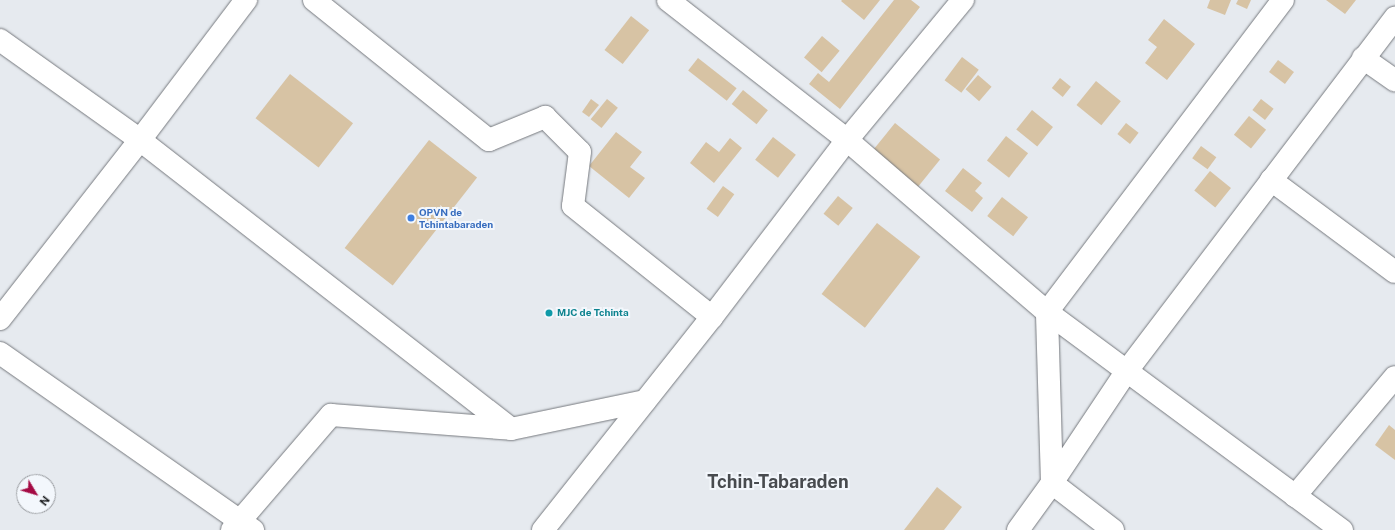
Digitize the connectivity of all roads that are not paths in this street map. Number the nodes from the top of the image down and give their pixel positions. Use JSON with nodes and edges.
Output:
{"nodes":[{"id":1,"x":246,"y":0,"type":"edge"},
{"id":2,"x":314,"y":0,"type":"edge"},
{"id":3,"x":668,"y":0,"type":"edge"},
{"id":4,"x":963,"y":0,"type":"edge"},
{"id":5,"x":1283,"y":0,"type":"edge"},
{"id":6,"x":1395,"y":17,"type":"edge"},
{"id":7,"x":0,"y":40,"type":"edge"},
{"id":8,"x":1363,"y":58,"type":"junction"},
{"id":9,"x":1395,"y":80,"type":"edge"},
{"id":10,"x":140,"y":140,"type":"junction"},
{"id":11,"x":848,"y":140,"type":"junction"},
{"id":12,"x":1271,"y":180,"type":"junction"},
{"id":13,"x":1395,"y":272,"type":"edge"},
{"id":14,"x":1047,"y":312,"type":"junction"},
{"id":15,"x":712,"y":317,"type":"junction"},
{"id":16,"x":0,"y":319,"type":"edge"},
{"id":17,"x":0,"y":353,"type":"edge"},
{"id":18,"x":1126,"y":372,"type":"junction"},
{"id":19,"x":1395,"y":377,"type":"edge"},
{"id":20,"x":645,"y":401,"type":"junction"},
{"id":21,"x":511,"y":430,"type":"junction"},
{"id":22,"x":1052,"y":483,"type":"junction"},
{"id":23,"x":1295,"y":496,"type":"junction"},
{"id":24,"x":241,"y":527,"type":"edge"},
{"id":25,"x":1105,"y":528,"type":"edge"},
{"id":26,"x":543,"y":530,"type":"edge"},
{"id":27,"x":1018,"y":530,"type":"edge"},
{"id":28,"x":1342,"y":530,"type":"edge"}],
"edges":[{"from":1,"to":10,"type":"street"},
{"from":2,"to":15,"type":"street"},
{"from":3,"to":11,"type":"street"},
{"from":4,"to":11,"type":"street"},
{"from":5,"to":14,"type":"street"},
{"from":6,"to":8,"type":"street"},
{"from":7,"to":10,"type":"street"},
{"from":8,"to":9,"type":"street"},
{"from":8,"to":12,"type":"street"},
{"from":10,"to":16,"type":"street"},
{"from":10,"to":21,"type":"street"},
{"from":11,"to":14,"type":"street"},
{"from":11,"to":15,"type":"street"},
{"from":12,"to":13,"type":"street"},
{"from":12,"to":18,"type":"street"},
{"from":14,"to":18,"type":"street"},
{"from":14,"to":22,"type":"street"},
{"from":15,"to":20,"type":"street"},
{"from":17,"to":24,"type":"street"},
{"from":18,"to":22,"type":"street"},
{"from":18,"to":23,"type":"street"},
{"from":19,"to":23,"type":"street"},
{"from":20,"to":21,"type":"street"},
{"from":20,"to":26,"type":"street"},
{"from":21,"to":24,"type":"street"},
{"from":22,"to":25,"type":"street"},
{"from":22,"to":27,"type":"street"},
{"from":23,"to":28,"type":"street"}]}
